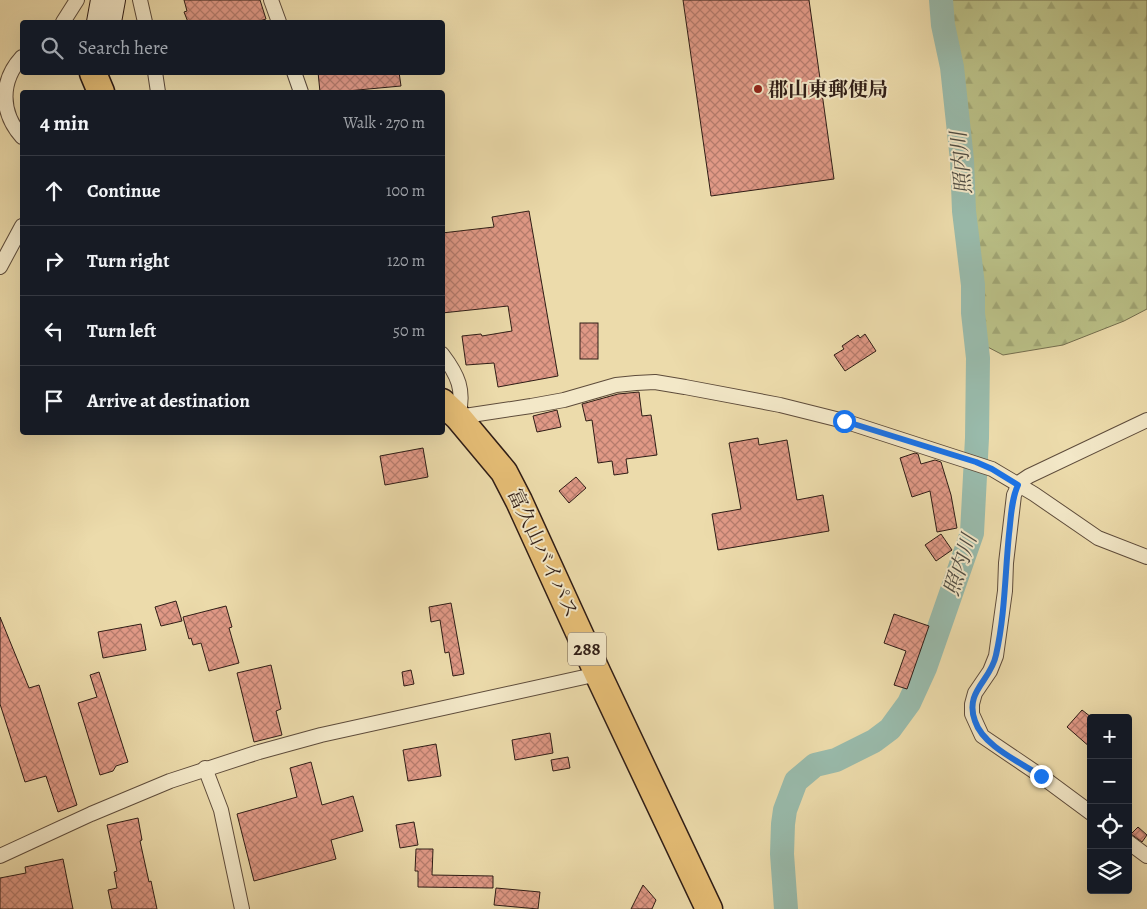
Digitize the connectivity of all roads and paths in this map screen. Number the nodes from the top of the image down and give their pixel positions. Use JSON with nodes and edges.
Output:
{"nodes":[{"id":1,"x":78,"y":0,"type":"edge"},
{"id":2,"x":101,"y":0,"type":"edge"},
{"id":3,"x":115,"y":0,"type":"edge"},
{"id":4,"x":140,"y":0,"type":"edge"},
{"id":5,"x":271,"y":0,"type":"edge"},
{"id":6,"x":65,"y":20,"type":"edge"},
{"id":7,"x":97,"y":20,"type":"edge"},
{"id":8,"x":111,"y":20,"type":"edge"},
{"id":9,"x":144,"y":20,"type":"edge"},
{"id":10,"x":278,"y":20,"type":"edge"},
{"id":11,"x":20,"y":60,"type":"edge"},
{"id":12,"x":155,"y":75,"type":"edge"},
{"id":13,"x":295,"y":75,"type":"edge"},
{"id":14,"x":158,"y":90,"type":"edge"},
{"id":15,"x":300,"y":90,"type":"edge"},
{"id":16,"x":20,"y":134,"type":"edge"},
{"id":17,"x":20,"y":230,"type":"edge"},
{"id":18,"x":0,"y":267,"type":"edge"},
{"id":19,"x":445,"y":358,"type":"edge"},
{"id":20,"x":450,"y":410,"type":"edge"},
{"id":21,"x":1147,"y":420,"type":"edge"},
{"id":22,"x":1018,"y":485,"type":"junction"},
{"id":23,"x":1147,"y":557,"type":"edge"},
{"id":24,"x":598,"y":674,"type":"junction"},
{"id":25,"x":205,"y":768,"type":"junction"},
{"id":26,"x":1087,"y":810,"type":"edge"},
{"id":27,"x":1132,"y":845,"type":"edge"},
{"id":28,"x":0,"y":856,"type":"edge"},
{"id":29,"x":1147,"y":856,"type":"edge"},
{"id":30,"x":242,"y":909,"type":"edge"},
{"id":31,"x":709,"y":909,"type":"edge"}],
"edges":[{"from":1,"to":6,"type":"street"},
{"from":2,"to":7,"type":"main road"},
{"from":3,"to":8,"type":"main road"},
{"from":4,"to":9,"type":"street"},
{"from":5,"to":10,"type":"street"},
{"from":11,"to":16,"type":"street"},
{"from":12,"to":14,"type":"street"},
{"from":13,"to":15,"type":"street"},
{"from":17,"to":18,"type":"street"},
{"from":19,"to":20,"type":"street"},
{"from":20,"to":22,"type":"street"},
{"from":20,"to":24,"type":"highway","name":"富久山バイパス","number":"288"},
{"from":21,"to":22,"type":"street"},
{"from":22,"to":23,"type":"street"},
{"from":22,"to":26,"type":"street"},
{"from":24,"to":25,"type":"street"},
{"from":24,"to":31,"type":"highway","name":"富久山バイパス","number":"288"},
{"from":25,"to":28,"type":"street"},
{"from":25,"to":30,"type":"street"},
{"from":27,"to":29,"type":"street"}]}
